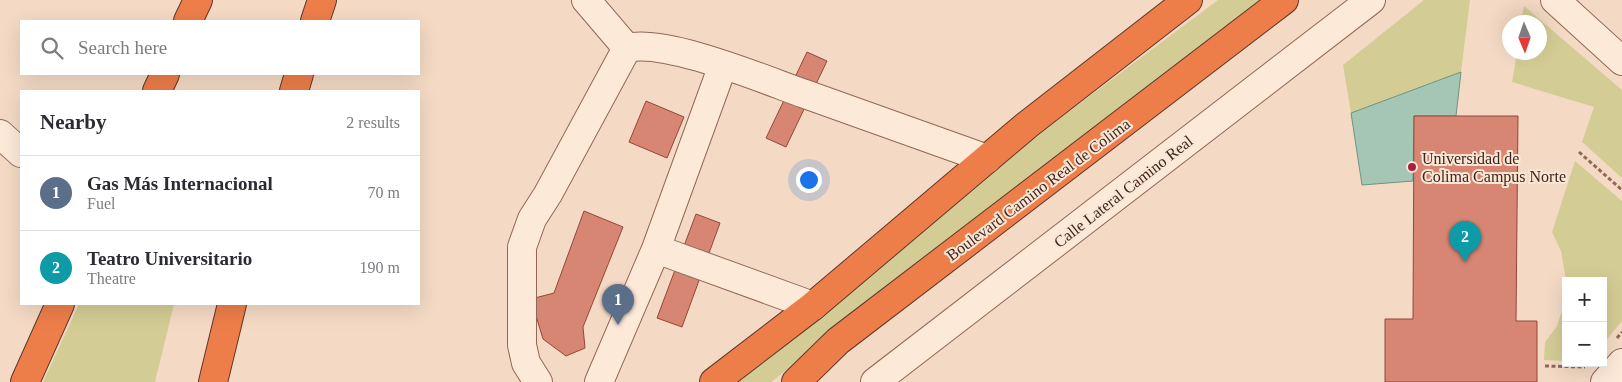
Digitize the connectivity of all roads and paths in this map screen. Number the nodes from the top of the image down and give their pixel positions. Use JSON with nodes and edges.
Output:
{"nodes":[{"id":1,"x":198,"y":0,"type":"edge"},
{"id":2,"x":322,"y":0,"type":"edge"},
{"id":3,"x":586,"y":0,"type":"edge"},
{"id":4,"x":1188,"y":0,"type":"edge"},
{"id":5,"x":1284,"y":0,"type":"edge"},
{"id":6,"x":1371,"y":0,"type":"edge"},
{"id":7,"x":1554,"y":0,"type":"edge"},
{"id":8,"x":188,"y":20,"type":"edge"},
{"id":9,"x":315,"y":20,"type":"edge"},
{"id":10,"x":627,"y":48,"type":"junction"},
{"id":11,"x":1622,"y":61,"type":"edge"},
{"id":12,"x":723,"y":66,"type":"junction"},
{"id":13,"x":165,"y":75,"type":"edge"},
{"id":14,"x":299,"y":75,"type":"edge"},
{"id":15,"x":157,"y":90,"type":"edge"},
{"id":16,"x":294,"y":90,"type":"edge"},
{"id":17,"x":0,"y":134,"type":"edge"},
{"id":18,"x":20,"y":152,"type":"edge"},
{"id":19,"x":1579,"y":152,"type":"dead end"},
{"id":20,"x":987,"y":159,"type":"junction"},
{"id":21,"x":1622,"y":190,"type":"edge"},
{"id":22,"x":656,"y":249,"type":"junction"},
{"id":23,"x":60,"y":305,"type":"edge"},
{"id":24,"x":232,"y":305,"type":"edge"},
{"id":25,"x":813,"y":306,"type":"junction"},
{"id":26,"x":1622,"y":363,"type":"edge"},
{"id":27,"x":1546,"y":366,"type":"dead end"},
{"id":28,"x":1598,"y":374,"type":"edge"},
{"id":29,"x":25,"y":382,"type":"edge"},
{"id":30,"x":212,"y":382,"type":"edge"},
{"id":31,"x":538,"y":382,"type":"edge"},
{"id":32,"x":599,"y":382,"type":"edge"},
{"id":33,"x":714,"y":382,"type":"edge"},
{"id":34,"x":796,"y":382,"type":"edge"},
{"id":35,"x":875,"y":382,"type":"edge"}],
"edges":[{"from":1,"to":8,"type":"highway"},
{"from":2,"to":9,"type":"highway"},
{"from":3,"to":10,"type":"street"},
{"from":4,"to":20,"type":"highway"},
{"from":5,"to":34,"type":"highway","name":"Boulevard Camino Real de Colima"},
{"from":6,"to":35,"type":"street","name":"Calle Lateral Camino Real"},
{"from":7,"to":11,"type":"street"},
{"from":10,"to":12,"type":"street"},
{"from":10,"to":31,"type":"street"},
{"from":12,"to":20,"type":"street"},
{"from":12,"to":22,"type":"street"},
{"from":13,"to":15,"type":"highway"},
{"from":14,"to":16,"type":"highway"},
{"from":17,"to":18,"type":"street"},
{"from":19,"to":21,"type":"path"},
{"from":20,"to":25,"type":"highway"},
{"from":22,"to":25,"type":"street"},
{"from":22,"to":32,"type":"street"},
{"from":23,"to":29,"type":"highway"},
{"from":24,"to":30,"type":"highway"},
{"from":25,"to":33,"type":"highway"},
{"from":26,"to":28,"type":"street"},
{"from":27,"to":28,"type":"path"}]}
